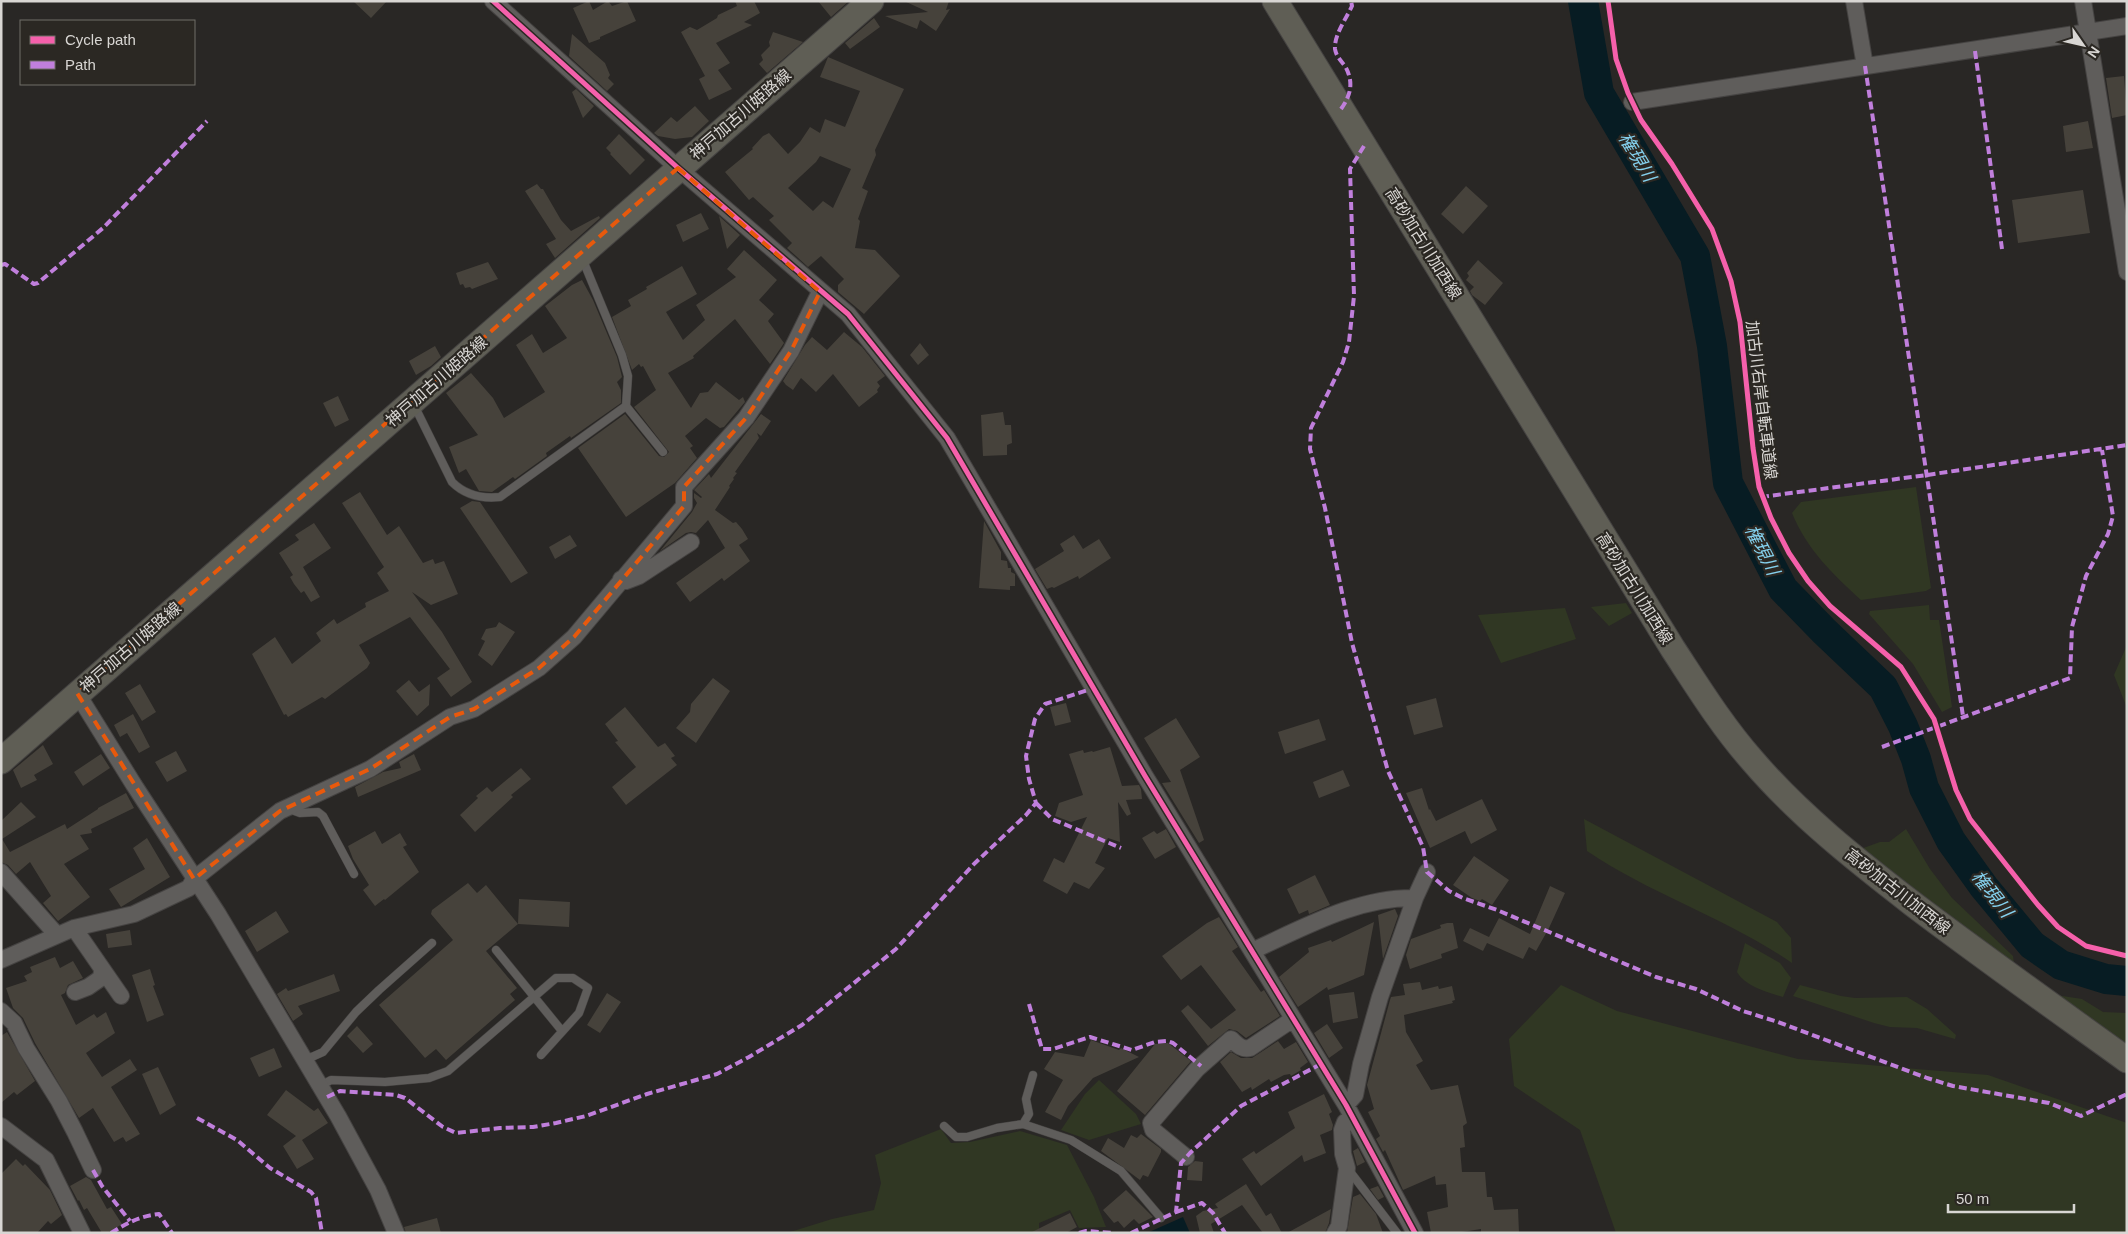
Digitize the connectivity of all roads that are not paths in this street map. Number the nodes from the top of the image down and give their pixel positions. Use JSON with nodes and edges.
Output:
{"nodes":[{"id":1,"x":493,"y":1,"type":"edge"},
{"id":2,"x":871,"y":1,"type":"edge"},
{"id":3,"x":1274,"y":1,"type":"edge"},
{"id":4,"x":1854,"y":1,"type":"edge"},
{"id":5,"x":2083,"y":1,"type":"edge"},
{"id":6,"x":2127,"y":26,"type":"edge"},
{"id":7,"x":2088,"y":32,"type":"junction"},
{"id":8,"x":1865,"y":66,"type":"junction"},
{"id":9,"x":1632,"y":102,"type":"dead end"},
{"id":10,"x":678,"y":168,"type":"junction"},
{"id":11,"x":580,"y":254,"type":"junction"},
{"id":12,"x":2127,"y":272,"type":"edge"},
{"id":13,"x":820,"y":292,"type":"junction"},
{"id":14,"x":412,"y":401,"type":"junction"},
{"id":15,"x":626,"y":406,"type":"junction"},
{"id":16,"x":663,"y":452,"type":"dead end"},
{"id":17,"x":691,"y":542,"type":"dead end"},
{"id":18,"x":621,"y":579,"type":"junction"},
{"id":19,"x":78,"y":693,"type":"junction"},
{"id":20,"x":1,"y":762,"type":"edge"},
{"id":21,"x":287,"y":808,"type":"junction"},
{"id":22,"x":1,"y":872,"type":"edge"},
{"id":23,"x":1427,"y":872,"type":"dead end"},
{"id":24,"x":354,"y":874,"type":"dead end"},
{"id":25,"x":194,"y":879,"type":"junction"},
{"id":26,"x":1415,"y":898,"type":"junction"},
{"id":27,"x":74,"y":928,"type":"junction"},
{"id":28,"x":57,"y":934,"type":"junction"},
{"id":29,"x":432,"y":943,"type":"dead end"},
{"id":30,"x":496,"y":950,"type":"dead end"},
{"id":31,"x":1252,"y":951,"type":"junction"},
{"id":32,"x":1,"y":960,"type":"edge"},
{"id":33,"x":102,"y":971,"type":"junction"},
{"id":34,"x":75,"y":992,"type":"dead end"},
{"id":35,"x":121,"y":996,"type":"dead end"},
{"id":36,"x":534,"y":997,"type":"junction"},
{"id":37,"x":1,"y":1011,"type":"edge"},
{"id":38,"x":1293,"y":1019,"type":"junction"},
{"id":39,"x":562,"y":1031,"type":"junction"},
{"id":40,"x":541,"y":1055,"type":"dead end"},
{"id":41,"x":305,"y":1060,"type":"junction"},
{"id":42,"x":2127,"y":1060,"type":"edge"},
{"id":43,"x":1033,"y":1075,"type":"dead end"},
{"id":44,"x":320,"y":1086,"type":"junction"},
{"id":45,"x":1349,"y":1111,"type":"junction"},
{"id":46,"x":1023,"y":1124,"type":"junction"},
{"id":47,"x":1,"y":1126,"type":"edge"},
{"id":48,"x":944,"y":1126,"type":"dead end"},
{"id":49,"x":1186,"y":1157,"type":"dead end"},
{"id":50,"x":1347,"y":1168,"type":"junction"},
{"id":51,"x":93,"y":1170,"type":"dead end"},
{"id":52,"x":1161,"y":1218,"type":"dead end"},
{"id":53,"x":82,"y":1233,"type":"edge"},
{"id":54,"x":396,"y":1233,"type":"edge"},
{"id":55,"x":1335,"y":1233,"type":"edge"},
{"id":56,"x":1397,"y":1233,"type":"edge"},
{"id":57,"x":1415,"y":1233,"type":"edge"}],
"edges":[{"from":1,"to":10,"type":"street"},
{"from":2,"to":10,"type":"main road","name":"神戸加古川姫路線"},
{"from":3,"to":42,"type":"main road","name":"高砂加古川加西線"},
{"from":4,"to":8,"type":"street"},
{"from":5,"to":7,"type":"street"},
{"from":6,"to":7,"type":"street"},
{"from":7,"to":8,"type":"street"},
{"from":7,"to":12,"type":"street"},
{"from":8,"to":9,"type":"street"},
{"from":10,"to":11,"type":"main road","name":"神戸加古川姫路線"},
{"from":10,"to":13,"type":"street"},
{"from":11,"to":14,"type":"main road","name":"神戸加古川姫路線"},
{"from":11,"to":15,"type":"lane"},
{"from":13,"to":18,"type":"street"},
{"from":13,"to":31,"type":"street"},
{"from":14,"to":15,"type":"lane"},
{"from":14,"to":19,"type":"main road","name":"神戸加古川姫路線"},
{"from":15,"to":16,"type":"lane"},
{"from":17,"to":18,"type":"street"},
{"from":18,"to":21,"type":"street"},
{"from":19,"to":20,"type":"main road","name":"神戸加古川姫路線"},
{"from":19,"to":25,"type":"street"},
{"from":21,"to":24,"type":"lane"},
{"from":21,"to":25,"type":"street"},
{"from":22,"to":28,"type":"street"},
{"from":23,"to":26,"type":"street"},
{"from":25,"to":27,"type":"street"},
{"from":25,"to":41,"type":"street"},
{"from":26,"to":31,"type":"street"},
{"from":26,"to":45,"type":"street"},
{"from":27,"to":28,"type":"street"},
{"from":27,"to":33,"type":"street"},
{"from":28,"to":32,"type":"street"},
{"from":29,"to":41,"type":"lane"},
{"from":30,"to":36,"type":"lane"},
{"from":31,"to":38,"type":"street"},
{"from":33,"to":34,"type":"street"},
{"from":33,"to":35,"type":"street"},
{"from":36,"to":39,"type":"lane"},
{"from":36,"to":39,"type":"lane"},
{"from":36,"to":44,"type":"lane"},
{"from":37,"to":51,"type":"street"},
{"from":38,"to":45,"type":"street"},
{"from":38,"to":49,"type":"street"},
{"from":39,"to":40,"type":"lane"},
{"from":41,"to":44,"type":"street"},
{"from":43,"to":46,"type":"lane"},
{"from":44,"to":54,"type":"street"},
{"from":45,"to":50,"type":"street"},
{"from":45,"to":57,"type":"street"},
{"from":46,"to":48,"type":"lane"},
{"from":46,"to":52,"type":"lane"},
{"from":47,"to":53,"type":"street"},
{"from":50,"to":55,"type":"street"},
{"from":50,"to":56,"type":"lane"}]}
